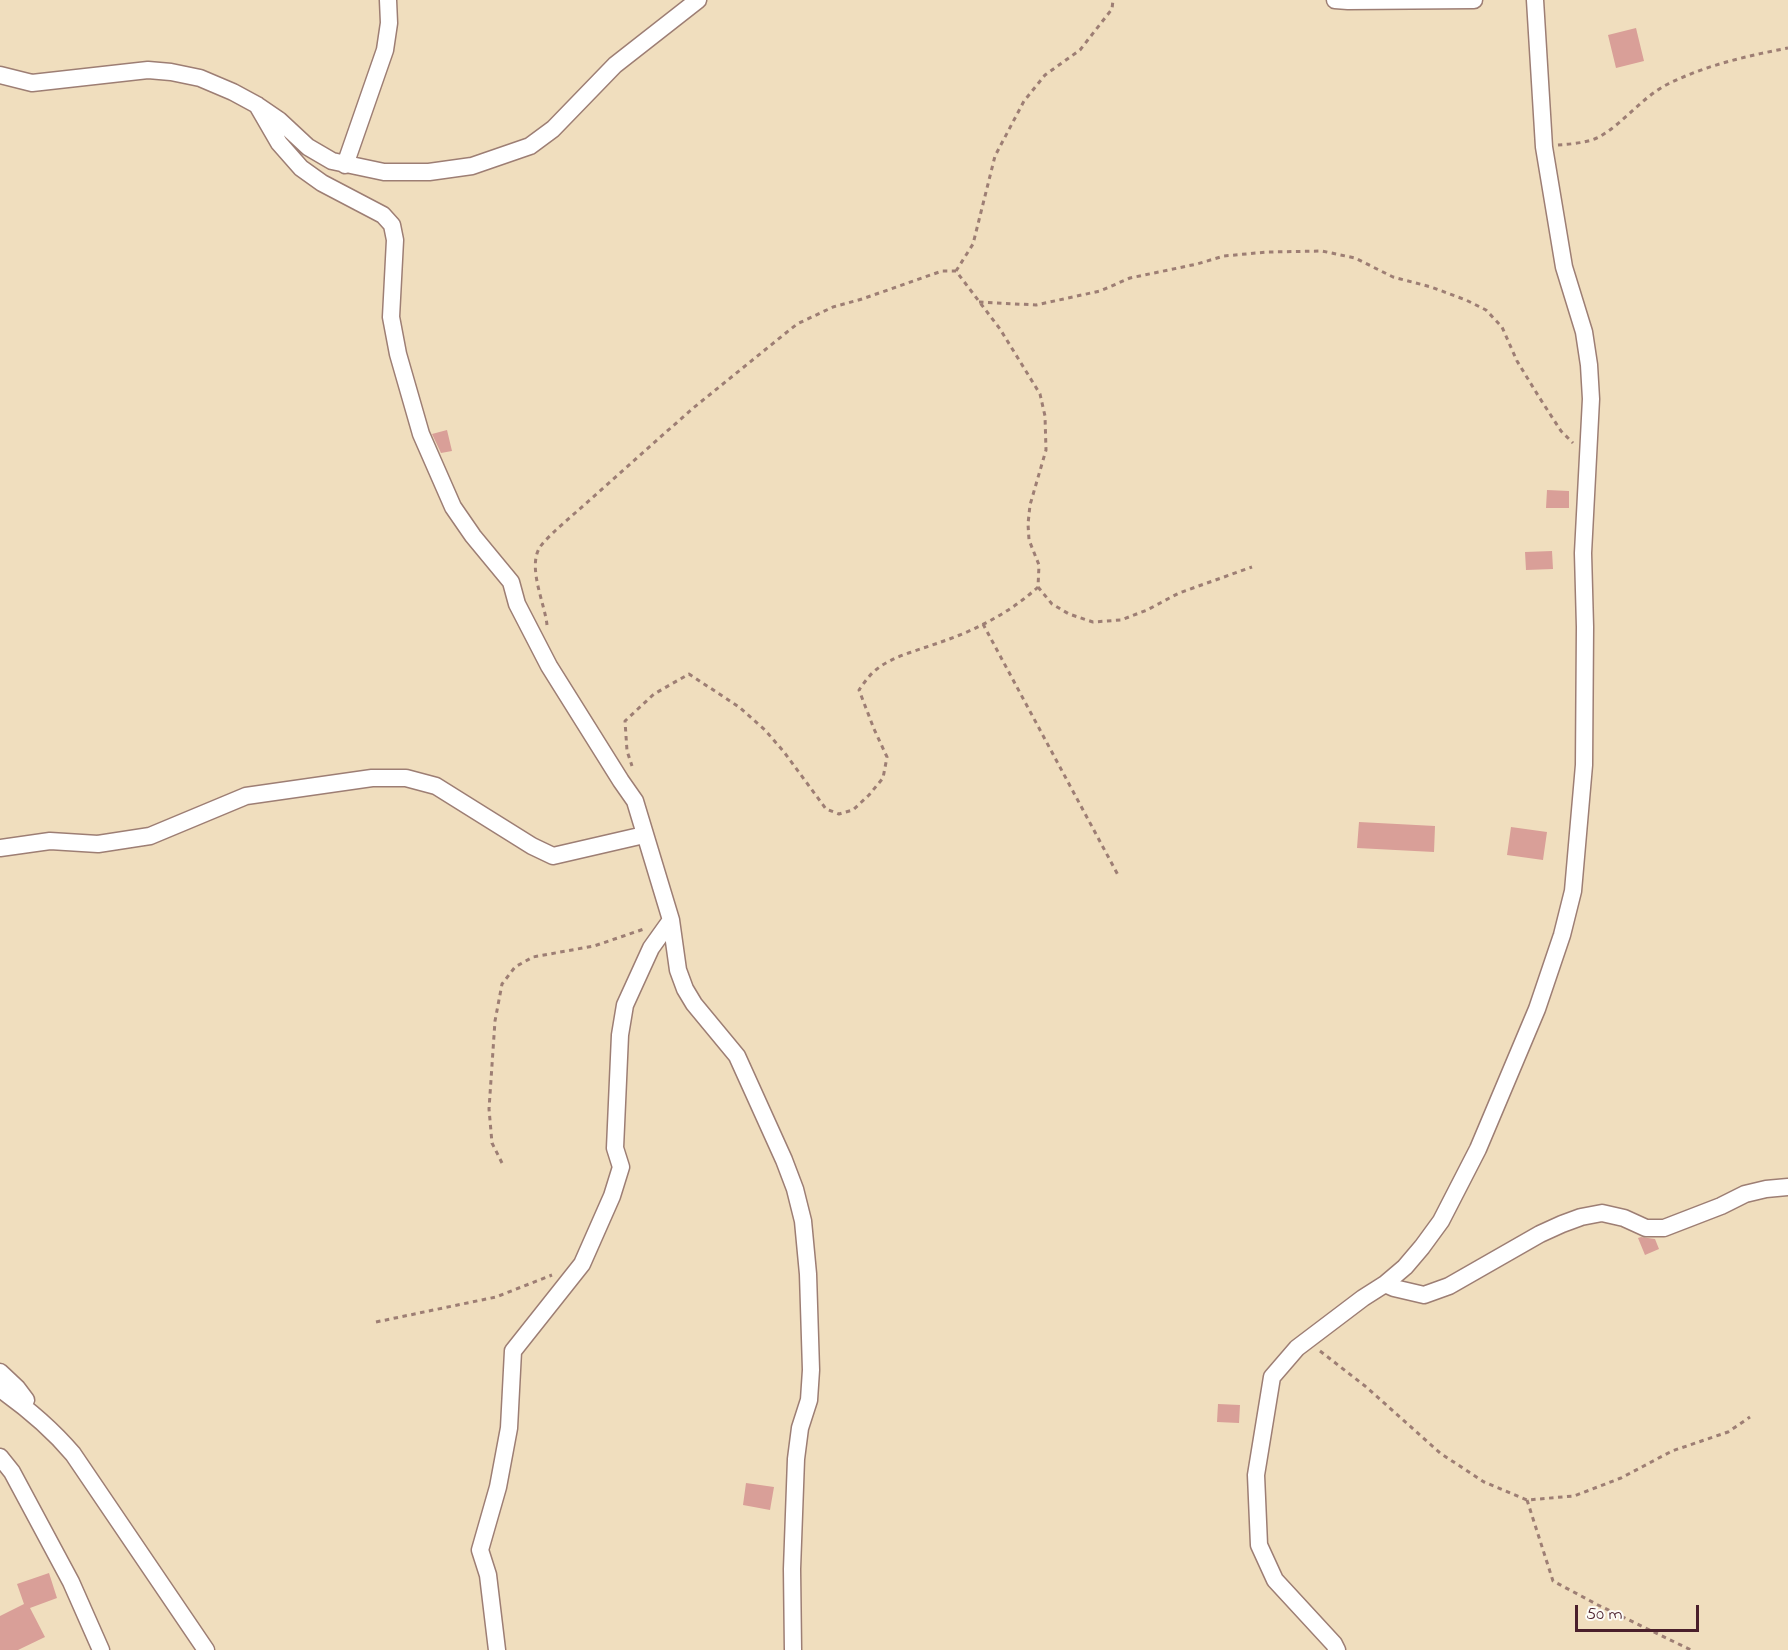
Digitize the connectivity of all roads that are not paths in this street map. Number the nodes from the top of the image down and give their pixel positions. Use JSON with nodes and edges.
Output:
{"nodes":[{"id":1,"x":388,"y":0,"type":"edge"},
{"id":2,"x":698,"y":0,"type":"edge"},
{"id":3,"x":1335,"y":0,"type":"edge"},
{"id":4,"x":1473,"y":0,"type":"edge"},
{"id":5,"x":1535,"y":0,"type":"edge"},
{"id":6,"x":0,"y":75,"type":"edge"},
{"id":7,"x":257,"y":105,"type":"junction"},
{"id":8,"x":345,"y":165,"type":"junction"},
{"id":9,"x":644,"y":835,"type":"junction"},
{"id":10,"x":0,"y":848,"type":"edge"},
{"id":11,"x":671,"y":920,"type":"junction"},
{"id":12,"x":1788,"y":1187,"type":"edge"},
{"id":13,"x":1385,"y":1284,"type":"junction"},
{"id":14,"x":0,"y":1372,"type":"edge"},
{"id":15,"x":0,"y":1389,"type":"edge"},
{"id":16,"x":30,"y":1410,"type":"junction"},
{"id":17,"x":0,"y":1457,"type":"edge"},
{"id":18,"x":101,"y":1650,"type":"edge"},
{"id":19,"x":206,"y":1650,"type":"edge"},
{"id":20,"x":497,"y":1650,"type":"edge"},
{"id":21,"x":793,"y":1650,"type":"edge"},
{"id":22,"x":1336,"y":1650,"type":"edge"}],
"edges":[{"from":1,"to":8,"type":"street"},
{"from":2,"to":8,"type":"street"},
{"from":3,"to":4,"type":"street"},
{"from":5,"to":13,"type":"street"},
{"from":6,"to":7,"type":"street"},
{"from":7,"to":8,"type":"street"},
{"from":7,"to":9,"type":"street"},
{"from":9,"to":10,"type":"street"},
{"from":9,"to":11,"type":"street"},
{"from":11,"to":20,"type":"street"},
{"from":11,"to":21,"type":"street"},
{"from":12,"to":13,"type":"street"},
{"from":13,"to":22,"type":"street"},
{"from":14,"to":16,"type":"street"},
{"from":15,"to":16,"type":"street"},
{"from":16,"to":19,"type":"street"},
{"from":17,"to":18,"type":"street"}]}
